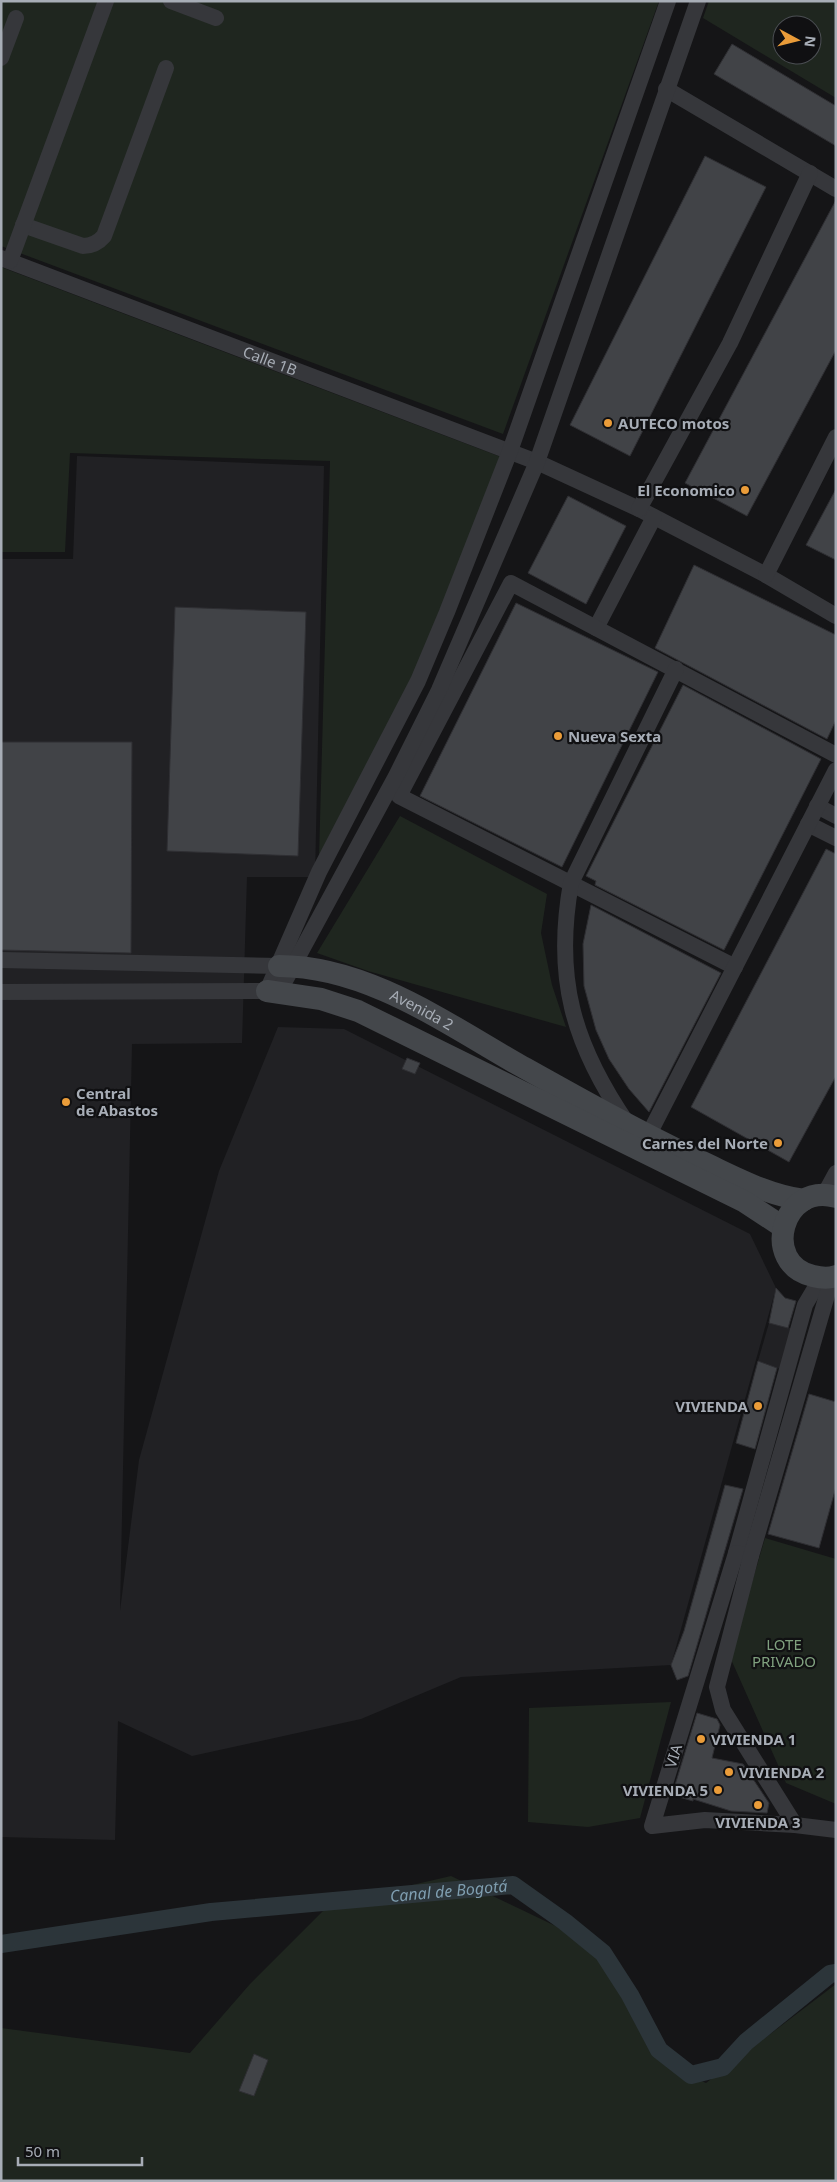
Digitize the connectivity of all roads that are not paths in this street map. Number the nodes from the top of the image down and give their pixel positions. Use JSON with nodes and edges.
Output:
{"nodes":[{"id":1,"x":106,"y":1,"type":"edge"},
{"id":2,"x":171,"y":1,"type":"edge"},
{"id":3,"x":668,"y":1,"type":"edge"},
{"id":4,"x":698,"y":1,"type":"edge"},
{"id":5,"x":16,"y":18,"type":"dead end"},
{"id":6,"x":216,"y":18,"type":"dead end"},
{"id":7,"x":1,"y":58,"type":"edge"},
{"id":8,"x":166,"y":68,"type":"dead end"},
{"id":9,"x":666,"y":89,"type":"junction"},
{"id":10,"x":810,"y":173,"type":"junction"},
{"id":11,"x":836,"y":189,"type":"edge"},
{"id":12,"x":23,"y":225,"type":"junction"},
{"id":13,"x":5,"y":260,"type":"edge"},
{"id":14,"x":836,"y":437,"type":"edge"},
{"id":15,"x":510,"y":451,"type":"junction"},
{"id":16,"x":537,"y":462,"type":"junction"},
{"id":17,"x":640,"y":509,"type":"junction"},
{"id":18,"x":654,"y":517,"type":"junction"},
{"id":19,"x":766,"y":576,"type":"junction"},
{"id":20,"x":836,"y":616,"type":"edge"},
{"id":21,"x":596,"y":628,"type":"junction"},
{"id":22,"x":676,"y":669,"type":"junction"},
{"id":23,"x":836,"y":755,"type":"edge"},
{"id":24,"x":836,"y":770,"type":"edge"},
{"id":25,"x":817,"y":806,"type":"junction"},
{"id":26,"x":836,"y":816,"type":"edge"},
{"id":27,"x":808,"y":824,"type":"junction"},
{"id":28,"x":836,"y":838,"type":"edge"},
{"id":29,"x":572,"y":883,"type":"junction"},
{"id":30,"x":1,"y":960,"type":"edge"},
{"id":31,"x":286,"y":966,"type":"junction"},
{"id":32,"x":734,"y":967,"type":"junction"},
{"id":33,"x":273,"y":991,"type":"junction"},
{"id":34,"x":1,"y":992,"type":"edge"},
{"id":35,"x":639,"y":1132,"type":"junction"},
{"id":36,"x":836,"y":1173,"type":"edge"},
{"id":37,"x":821,"y":1197,"type":"edge"},
{"id":38,"x":783,"y":1227,"type":"junction"},
{"id":39,"x":830,"y":1277,"type":"edge"},
{"id":40,"x":744,"y":1554,"type":"junction"},
{"id":41,"x":795,"y":1825,"type":"junction"},
{"id":42,"x":836,"y":1830,"type":"edge"}],
"edges":[{"from":1,"to":12,"type":"street"},
{"from":2,"to":6,"type":"street"},
{"from":3,"to":15,"type":"street"},
{"from":4,"to":9,"type":"street"},
{"from":5,"to":7,"type":"street"},
{"from":8,"to":12,"type":"street"},
{"from":9,"to":10,"type":"street"},
{"from":9,"to":16,"type":"street"},
{"from":10,"to":11,"type":"street"},
{"from":10,"to":17,"type":"street"},
{"from":12,"to":13,"type":"street"},
{"from":13,"to":15,"type":"street","name":"Calle 1B"},
{"from":14,"to":19,"type":"street"},
{"from":15,"to":16,"type":"street","name":"Calle 1B"},
{"from":15,"to":31,"type":"street"},
{"from":16,"to":17,"type":"street","name":"Calle 1B"},
{"from":16,"to":31,"type":"street"},
{"from":17,"to":18,"type":"street","name":"Calle 1B"},
{"from":18,"to":19,"type":"street","name":"Calle 1B"},
{"from":18,"to":21,"type":"street"},
{"from":19,"to":20,"type":"street","name":"Calle 1B"},
{"from":21,"to":22,"type":"street"},
{"from":21,"to":29,"type":"street"},
{"from":22,"to":23,"type":"street"},
{"from":22,"to":29,"type":"street"},
{"from":24,"to":25,"type":"street"},
{"from":25,"to":26,"type":"street"},
{"from":25,"to":27,"type":"street"},
{"from":27,"to":28,"type":"street"},
{"from":27,"to":32,"type":"street"},
{"from":29,"to":32,"type":"street"},
{"from":29,"to":35,"type":"street"},
{"from":30,"to":31,"type":"street","name":"Avenida 2"},
{"from":31,"to":33,"type":"street"},
{"from":31,"to":35,"type":"street","name":"Avenida 2"},
{"from":32,"to":35,"type":"street"},
{"from":33,"to":34,"type":"street","name":"Avenida 2"},
{"from":33,"to":38,"type":"street","name":"Avenida 2"},
{"from":35,"to":37,"type":"street","name":"Avenida 2"},
{"from":36,"to":37,"type":"street"},
{"from":37,"to":38,"type":"street"},
{"from":38,"to":39,"type":"street"},
{"from":39,"to":40,"type":"street"},
{"from":40,"to":41,"type":"street"},
{"from":40,"to":41,"type":"street","name":"VIA"},
{"from":41,"to":42,"type":"street","name":"VIA"}]}
